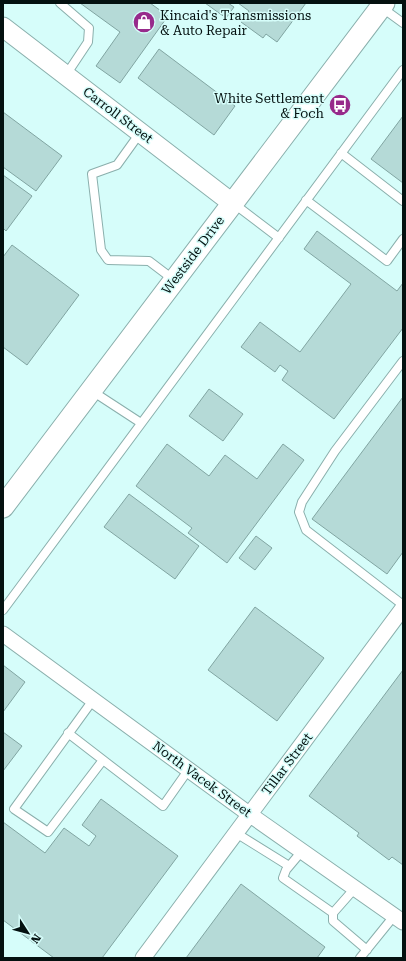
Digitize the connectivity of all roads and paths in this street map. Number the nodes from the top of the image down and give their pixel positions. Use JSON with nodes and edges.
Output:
{"nodes":[{"id":1,"x":60,"y":3,"type":"edge"},
{"id":2,"x":382,"y":5,"type":"edge"},
{"id":3,"x":403,"y":23,"type":"edge"},
{"id":4,"x":3,"y":27,"type":"edge"},
{"id":5,"x":403,"y":70,"type":"edge"},
{"id":6,"x":66,"y":75,"type":"junction"},
{"id":7,"x":140,"y":133,"type":"junction"},
{"id":8,"x":341,"y":153,"type":"junction"},
{"id":9,"x":306,"y":200,"type":"junction"},
{"id":10,"x":403,"y":201,"type":"edge"},
{"id":11,"x":232,"y":203,"type":"junction"},
{"id":12,"x":279,"y":238,"type":"junction"},
{"id":13,"x":403,"y":239,"type":"edge"},
{"id":14,"x":174,"y":280,"type":"junction"},
{"id":15,"x":403,"y":361,"type":"edge"},
{"id":16,"x":91,"y":390,"type":"junction"},
{"id":17,"x":141,"y":423,"type":"junction"},
{"id":18,"x":3,"y":507,"type":"edge"},
{"id":19,"x":403,"y":605,"type":"edge"},
{"id":20,"x":403,"y":608,"type":"edge"},
{"id":21,"x":3,"y":610,"type":"edge"},
{"id":22,"x":3,"y":634,"type":"edge"},
{"id":23,"x":94,"y":700,"type":"junction"},
{"id":24,"x":68,"y":733,"type":"junction"},
{"id":25,"x":103,"y":760,"type":"junction"},
{"id":26,"x":189,"y":769,"type":"junction"},
{"id":27,"x":249,"y":814,"type":"junction"},
{"id":28,"x":236,"y":833,"type":"junction"},
{"id":29,"x":302,"y":850,"type":"junction"},
{"id":30,"x":289,"y":866,"type":"junction"},
{"id":31,"x":355,"y":888,"type":"junction"},
{"id":32,"x":333,"y":913,"type":"junction"},
{"id":33,"x":399,"y":919,"type":"edge"},
{"id":34,"x":367,"y":950,"type":"junction"},
{"id":35,"x":143,"y":958,"type":"edge"},
{"id":36,"x":360,"y":958,"type":"edge"}],
"edges":[{"from":1,"to":6,"type":"lane"},
{"from":2,"to":3,"type":"lane"},
{"from":2,"to":11,"type":"main road","name":"Westside Drive"},
{"from":4,"to":6,"type":"street","name":"Carroll Street"},
{"from":5,"to":8,"type":"lane"},
{"from":6,"to":7,"type":"street","name":"Carroll Street"},
{"from":7,"to":11,"type":"street","name":"Carroll Street"},
{"from":7,"to":14,"type":"lane"},
{"from":8,"to":9,"type":"lane"},
{"from":8,"to":10,"type":"lane"},
{"from":9,"to":12,"type":"lane"},
{"from":9,"to":13,"type":"lane"},
{"from":11,"to":12,"type":"lane"},
{"from":11,"to":14,"type":"main road","name":"Westside Drive"},
{"from":12,"to":17,"type":"lane"},
{"from":14,"to":16,"type":"main road","name":"Westside Drive"},
{"from":15,"to":19,"type":"lane"},
{"from":16,"to":17,"type":"lane"},
{"from":16,"to":18,"type":"main road","name":"Westside Drive"},
{"from":17,"to":21,"type":"lane"},
{"from":20,"to":27,"type":"street","name":"Tillar Street"},
{"from":22,"to":23,"type":"street","name":"North Vacek Street"},
{"from":23,"to":24,"type":"lane"},
{"from":23,"to":26,"type":"street","name":"North Vacek Street"},
{"from":24,"to":25,"type":"lane"},
{"from":24,"to":25,"type":"lane"},
{"from":25,"to":26,"type":"lane"},
{"from":26,"to":27,"type":"street","name":"North Vacek Street"},
{"from":27,"to":28,"type":"street","name":"Tillar Street"},
{"from":27,"to":29,"type":"street","name":"North Vacek Street"},
{"from":28,"to":30,"type":"lane"},
{"from":28,"to":35,"type":"street","name":"Tillar Street"},
{"from":29,"to":30,"type":"lane"},
{"from":29,"to":31,"type":"street","name":"North Vacek Street"},
{"from":30,"to":32,"type":"lane"},
{"from":31,"to":32,"type":"lane"},
{"from":31,"to":33,"type":"street","name":"North Vacek Street"},
{"from":32,"to":34,"type":"lane"},
{"from":33,"to":34,"type":"lane"},
{"from":34,"to":36,"type":"lane"}]}
